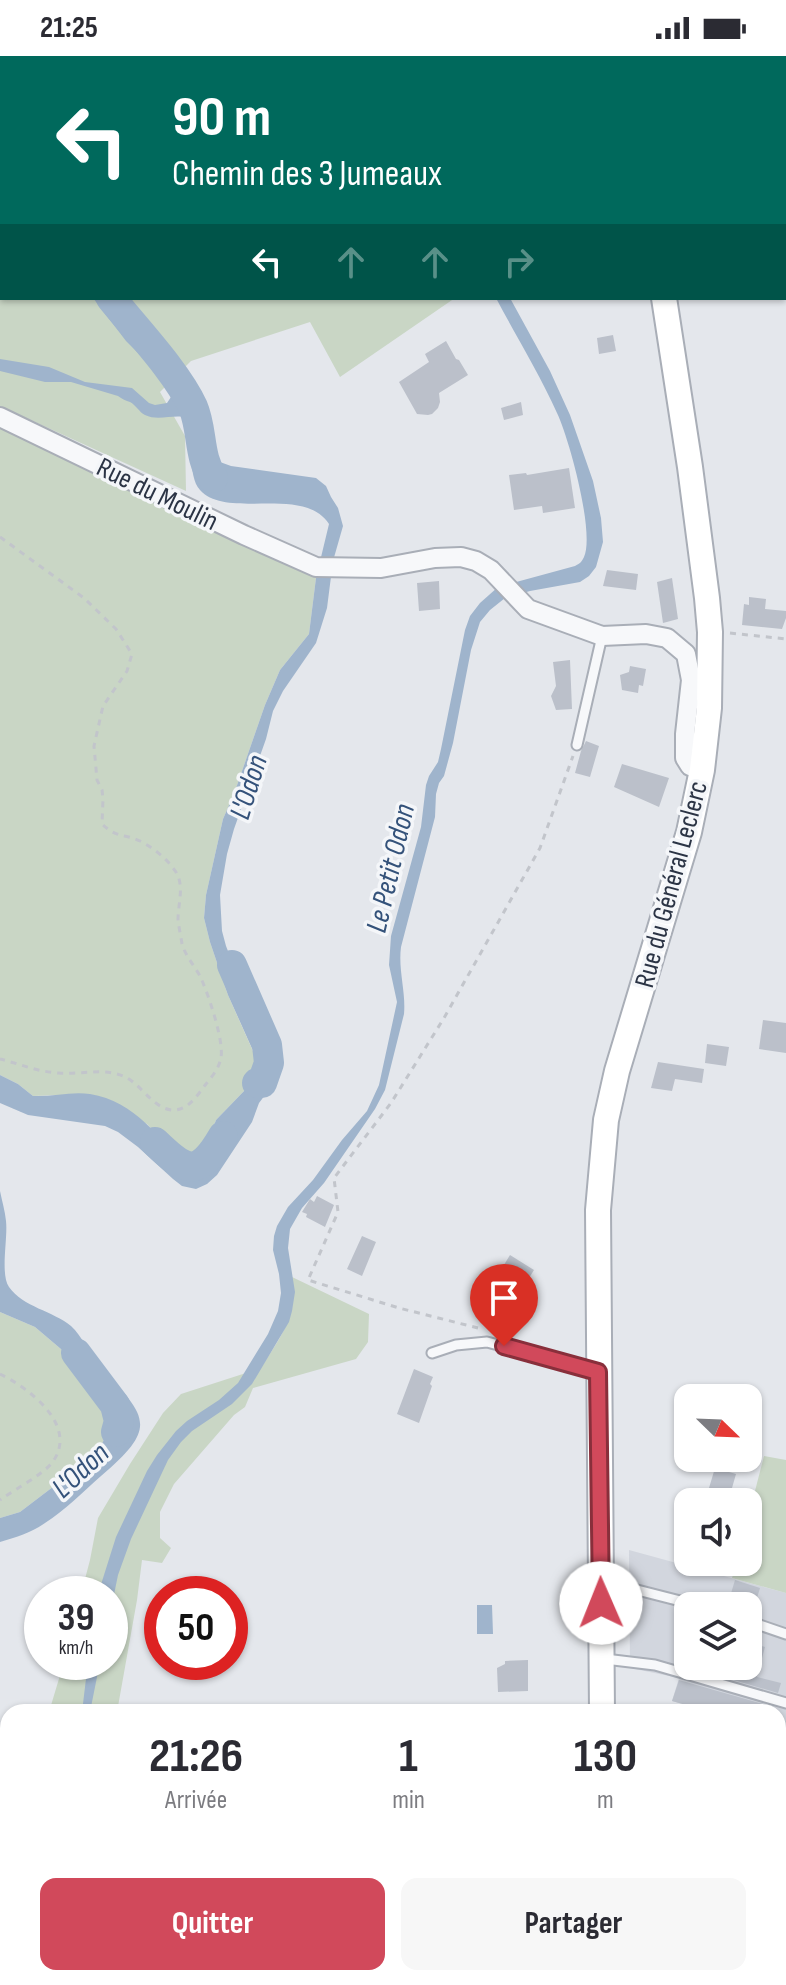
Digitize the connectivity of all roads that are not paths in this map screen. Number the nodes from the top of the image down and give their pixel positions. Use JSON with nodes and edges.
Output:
{"nodes":[{"id":1,"x":664,"y":300,"type":"edge"},
{"id":2,"x":0,"y":417,"type":"edge"},
{"id":3,"x":602,"y":636,"type":"junction"},
{"id":4,"x":577,"y":745,"type":"road end"},
{"id":5,"x":706,"y":771,"type":"junction"},
{"id":6,"x":432,"y":1353,"type":"dead end"},
{"id":7,"x":598,"y":1372,"type":"junction"},
{"id":8,"x":600,"y":1580,"type":"junction"},
{"id":9,"x":674,"y":1599,"type":"edge"},
{"id":10,"x":762,"y":1626,"type":"edge"},
{"id":11,"x":786,"y":1634,"type":"edge"},
{"id":12,"x":601,"y":1659,"type":"junction"},
{"id":13,"x":786,"y":1703,"type":"edge"},
{"id":14,"x":602,"y":1704,"type":"edge"}],
"edges":[{"from":1,"to":5,"type":"main road","name":"Rue du Général Leclerc"},
{"from":2,"to":3,"type":"street","name":"Rue du Moulin"},
{"from":3,"to":4,"type":"lane"},
{"from":3,"to":5,"type":"street"},
{"from":5,"to":7,"type":"main road","name":"Rue du Général Leclerc"},
{"from":6,"to":7,"type":"lane"},
{"from":7,"to":8,"type":"main road","name":"Rue du Général Leclerc"},
{"from":8,"to":9,"type":"lane"},
{"from":8,"to":12,"type":"main road","name":"Rue du Général Leclerc"},
{"from":10,"to":11,"type":"lane"},
{"from":12,"to":13,"type":"lane"},
{"from":12,"to":14,"type":"main road","name":"Rue du Général Leclerc"}]}
